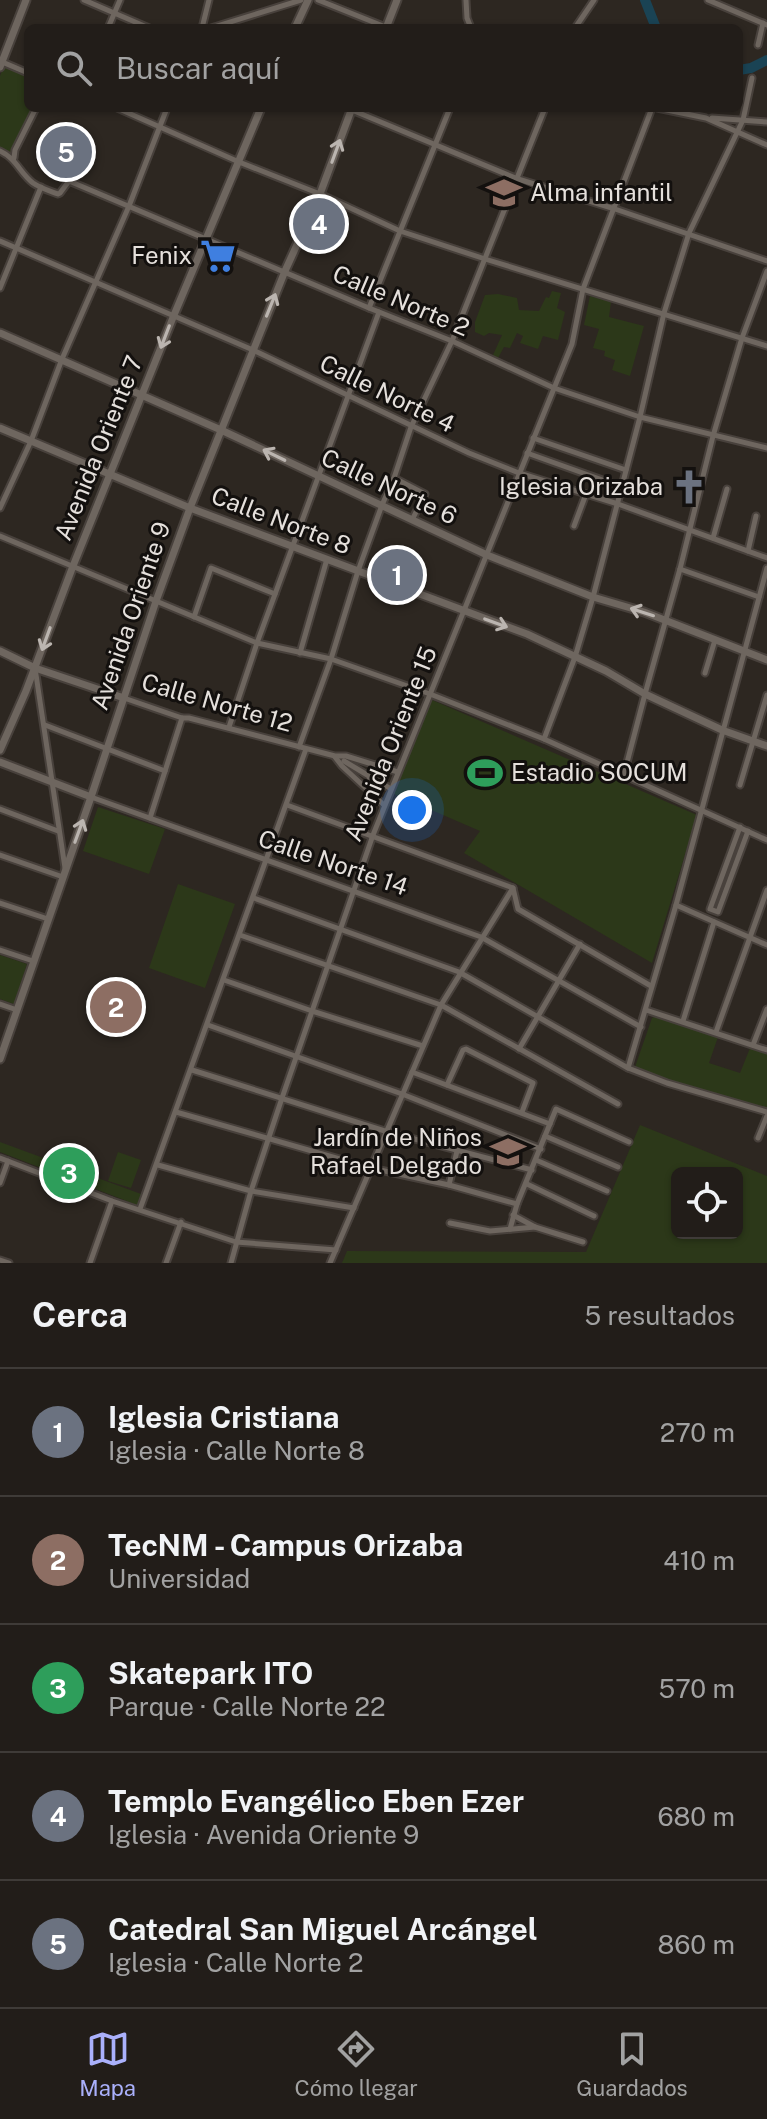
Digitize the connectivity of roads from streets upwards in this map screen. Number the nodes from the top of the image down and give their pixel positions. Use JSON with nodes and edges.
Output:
{"nodes":[{"id":1,"x":26,"y":0,"type":"edge"},
{"id":2,"x":84,"y":0,"type":"edge"},
{"id":3,"x":120,"y":0,"type":"edge"},
{"id":4,"x":209,"y":0,"type":"edge"},
{"id":5,"x":301,"y":0,"type":"edge"},
{"id":6,"x":308,"y":0,"type":"edge"},
{"id":7,"x":318,"y":0,"type":"edge"},
{"id":8,"x":397,"y":0,"type":"edge"},
{"id":9,"x":466,"y":0,"type":"edge"},
{"id":10,"x":594,"y":0,"type":"edge"},
{"id":11,"x":708,"y":0,"type":"edge"},
{"id":12,"x":328,"y":2,"type":"edge"},
{"id":13,"x":114,"y":14,"type":"junction"},
{"id":14,"x":110,"y":24,"type":"edge"},
{"id":15,"x":139,"y":24,"type":"edge"},
{"id":16,"x":206,"y":24,"type":"edge"},
{"id":17,"x":219,"y":24,"type":"edge"},
{"id":18,"x":297,"y":24,"type":"edge"},
{"id":19,"x":378,"y":24,"type":"edge"},
{"id":20,"x":388,"y":24,"type":"edge"},
{"id":21,"x":469,"y":24,"type":"edge"},
{"id":22,"x":578,"y":24,"type":"edge"},
{"id":23,"x":765,"y":24,"type":"edge"},
{"id":24,"x":758,"y":45,"type":"dead end"},
{"id":25,"x":1,"y":61,"type":"edge"},
{"id":26,"x":24,"y":71,"type":"edge"},
{"id":27,"x":752,"y":78,"type":"dead end"},
{"id":28,"x":34,"y":112,"type":"edge"},
{"id":29,"x":126,"y":112,"type":"edge"},
{"id":30,"x":165,"y":112,"type":"edge"},
{"id":31,"x":259,"y":112,"type":"edge"},
{"id":32,"x":349,"y":112,"type":"edge"},
{"id":33,"x":357,"y":112,"type":"edge"},
{"id":34,"x":448,"y":112,"type":"edge"},
{"id":35,"x":543,"y":112,"type":"edge"},
{"id":36,"x":653,"y":112,"type":"edge"},
{"id":37,"x":675,"y":112,"type":"edge"},
{"id":38,"x":706,"y":118,"type":"junction"},
{"id":39,"x":743,"y":120,"type":"junction"},
{"id":40,"x":767,"y":122,"type":"edge"},
{"id":41,"x":159,"y":127,"type":"junction"},
{"id":42,"x":738,"y":134,"type":"junction"},
{"id":43,"x":435,"y":145,"type":"junction"},
{"id":44,"x":767,"y":145,"type":"edge"},
{"id":45,"x":0,"y":151,"type":"edge"},
{"id":46,"x":16,"y":162,"type":"junction"},
{"id":47,"x":239,"y":162,"type":"junction"},
{"id":48,"x":518,"y":179,"type":"junction"},
{"id":49,"x":41,"y":187,"type":"junction"},
{"id":50,"x":320,"y":194,"type":"junction"},
{"id":51,"x":129,"y":206,"type":"junction"},
{"id":52,"x":615,"y":209,"type":"junction"},
{"id":53,"x":400,"y":231,"type":"junction"},
{"id":54,"x":689,"y":233,"type":"junction"},
{"id":55,"x":207,"y":238,"type":"junction"},
{"id":56,"x":0,"y":241,"type":"edge"},
{"id":57,"x":17,"y":248,"type":"junction"},
{"id":58,"x":485,"y":259,"type":"junction"},
{"id":59,"x":767,"y":261,"type":"edge"},
{"id":60,"x":285,"y":271,"type":"junction"},
{"id":61,"x":767,"y":271,"type":"edge"},
{"id":62,"x":96,"y":283,"type":"junction"},
{"id":63,"x":0,"y":288,"type":"edge"},
{"id":64,"x":583,"y":289,"type":"junction"},
{"id":65,"x":369,"y":308,"type":"junction"},
{"id":66,"x":379,"y":312,"type":"junction"},
{"id":67,"x":664,"y":313,"type":"junction"},
{"id":68,"x":174,"y":315,"type":"junction"},
{"id":69,"x":0,"y":333,"type":"edge"},
{"id":70,"x":742,"y":338,"type":"junction"},
{"id":71,"x":452,"y":341,"type":"junction"},
{"id":72,"x":767,"y":346,"type":"edge"},
{"id":73,"x":253,"y":350,"type":"junction"},
{"id":74,"x":62,"y":359,"type":"junction"},
{"id":75,"x":554,"y":388,"type":"junction"},
{"id":76,"x":143,"y":394,"type":"junction"},
{"id":77,"x":347,"y":394,"type":"junction"},
{"id":78,"x":640,"y":417,"type":"junction"},
{"id":79,"x":411,"y":427,"type":"junction"},
{"id":80,"x":0,"y":428,"type":"edge"},
{"id":81,"x":221,"y":430,"type":"junction"},
{"id":82,"x":713,"y":436,"type":"junction"},
{"id":83,"x":533,"y":438,"type":"junction"},
{"id":84,"x":31,"y":441,"type":"junction"},
{"id":85,"x":767,"y":448,"type":"edge"},
{"id":86,"x":527,"y":453,"type":"junction"},
{"id":87,"x":626,"y":470,"type":"junction"},
{"id":88,"x":519,"y":473,"type":"junction"},
{"id":89,"x":110,"y":475,"type":"junction"},
{"id":90,"x":317,"y":476,"type":"junction"},
{"id":91,"x":394,"y":478,"type":"junction"},
{"id":92,"x":622,"y":487,"type":"junction"},
{"id":93,"x":727,"y":489,"type":"dead end"},
{"id":94,"x":586,"y":494,"type":"junction"},
{"id":95,"x":618,"y":504,"type":"junction"},
{"id":96,"x":382,"y":505,"type":"junction"},
{"id":97,"x":0,"y":508,"type":"edge"},
{"id":98,"x":190,"y":508,"type":"junction"},
{"id":99,"x":756,"y":516,"type":"dead end"},
{"id":100,"x":412,"y":520,"type":"junction"},
{"id":101,"x":574,"y":526,"type":"dead end"},
{"id":102,"x":689,"y":531,"type":"junction"},
{"id":103,"x":0,"y":536,"type":"edge"},
{"id":104,"x":713,"y":538,"type":"junction"},
{"id":105,"x":292,"y":547,"type":"junction"},
{"id":106,"x":748,"y":551,"type":"junction"},
{"id":107,"x":487,"y":555,"type":"junction"},
{"id":108,"x":767,"y":558,"type":"edge"},
{"id":109,"x":327,"y":559,"type":"junction"},
{"id":110,"x":73,"y":566,"type":"junction"},
{"id":111,"x":767,"y":568,"type":"edge"},
{"id":112,"x":680,"y":569,"type":"junction"},
{"id":113,"x":358,"y":571,"type":"junction"},
{"id":114,"x":275,"y":594,"type":"junction"},
{"id":115,"x":593,"y":597,"type":"junction"},
{"id":116,"x":759,"y":597,"type":"junction"},
{"id":117,"x":156,"y":601,"type":"junction"},
{"id":118,"x":463,"y":612,"type":"junction"},
{"id":119,"x":194,"y":617,"type":"junction"},
{"id":120,"x":666,"y":620,"type":"junction"},
{"id":121,"x":715,"y":639,"type":"junction"},
{"id":122,"x":257,"y":643,"type":"junction"},
{"id":123,"x":744,"y":650,"type":"junction"},
{"id":124,"x":0,"y":651,"type":"edge"},
{"id":125,"x":300,"y":653,"type":"junction"},
{"id":126,"x":575,"y":657,"type":"junction"},
{"id":127,"x":331,"y":659,"type":"junction"},
{"id":128,"x":767,"y":660,"type":"edge"},
{"id":129,"x":35,"y":668,"type":"junction"},
{"id":130,"x":705,"y":673,"type":"dead end"},
{"id":131,"x":430,"y":694,"type":"junction"},
{"id":132,"x":645,"y":694,"type":"junction"},
{"id":133,"x":767,"y":695,"type":"edge"},
{"id":134,"x":124,"y":698,"type":"junction"},
{"id":135,"x":182,"y":718,"type":"junction"},
{"id":136,"x":45,"y":725,"type":"junction"},
{"id":137,"x":229,"y":727,"type":"junction"},
{"id":138,"x":722,"y":730,"type":"junction"},
{"id":139,"x":544,"y":739,"type":"junction"},
{"id":140,"x":753,"y":741,"type":"junction"},
{"id":141,"x":767,"y":746,"type":"edge"},
{"id":142,"x":299,"y":747,"type":"junction"},
{"id":143,"x":107,"y":748,"type":"junction"},
{"id":144,"x":306,"y":749,"type":"junction"},
{"id":145,"x":0,"y":750,"type":"edge"},
{"id":146,"x":344,"y":761,"type":"junction"},
{"id":147,"x":0,"y":762,"type":"edge"},
{"id":148,"x":376,"y":765,"type":"junction"},
{"id":149,"x":165,"y":771,"type":"junction"},
{"id":150,"x":398,"y":772,"type":"junction"},
{"id":151,"x":624,"y":774,"type":"junction"},
{"id":152,"x":372,"y":778,"type":"junction"},
{"id":153,"x":52,"y":781,"type":"junction"},
{"id":154,"x":740,"y":785,"type":"dead end"},
{"id":155,"x":364,"y":787,"type":"junction"},
{"id":156,"x":391,"y":789,"type":"junction"},
{"id":157,"x":91,"y":797,"type":"junction"},
{"id":158,"x":287,"y":805,"type":"junction"},
{"id":159,"x":384,"y":805,"type":"junction"},
{"id":160,"x":0,"y":809,"type":"edge"},
{"id":161,"x":701,"y":809,"type":"junction"},
{"id":162,"x":150,"y":818,"type":"junction"},
{"id":163,"x":740,"y":827,"type":"junction"},
{"id":164,"x":59,"y":831,"type":"junction"},
{"id":165,"x":748,"y":831,"type":"junction"},
{"id":166,"x":373,"y":835,"type":"junction"},
{"id":167,"x":767,"y":840,"type":"edge"},
{"id":168,"x":0,"y":855,"type":"edge"},
{"id":169,"x":266,"y":861,"type":"junction"},
{"id":170,"x":64,"y":873,"type":"junction"},
{"id":171,"x":723,"y":874,"type":"junction"},
{"id":172,"x":731,"y":876,"type":"junction"},
{"id":173,"x":513,"y":888,"type":"junction"},
{"id":174,"x":353,"y":890,"type":"junction"},
{"id":175,"x":767,"y":890,"type":"edge"},
{"id":176,"x":254,"y":898,"type":"junction"},
{"id":177,"x":0,"y":903,"type":"edge"},
{"id":178,"x":676,"y":905,"type":"junction"},
{"id":179,"x":48,"y":919,"type":"junction"},
{"id":180,"x":714,"y":922,"type":"junction"},
{"id":181,"x":340,"y":928,"type":"junction"},
{"id":182,"x":240,"y":935,"type":"junction"},
{"id":183,"x":481,"y":937,"type":"junction"},
{"id":184,"x":750,"y":938,"type":"junction"},
{"id":185,"x":580,"y":944,"type":"junction"},
{"id":186,"x":767,"y":945,"type":"edge"},
{"id":187,"x":0,"y":950,"type":"edge"},
{"id":188,"x":33,"y":961,"type":"junction"},
{"id":189,"x":327,"y":966,"type":"junction"},
{"id":190,"x":459,"y":972,"type":"junction"},
{"id":191,"x":224,"y":980,"type":"junction"},
{"id":192,"x":558,"y":980,"type":"junction"},
{"id":193,"x":651,"y":986,"type":"junction"},
{"id":194,"x":0,"y":1004,"type":"edge"},
{"id":195,"x":441,"y":1005,"type":"junction"},
{"id":196,"x":767,"y":1009,"type":"edge"},
{"id":197,"x":17,"y":1010,"type":"junction"},
{"id":198,"x":646,"y":1010,"type":"junction"},
{"id":199,"x":312,"y":1011,"type":"junction"},
{"id":200,"x":538,"y":1016,"type":"junction"},
{"id":201,"x":683,"y":1021,"type":"junction"},
{"id":202,"x":208,"y":1025,"type":"junction"},
{"id":203,"x":641,"y":1027,"type":"junction"},
{"id":204,"x":716,"y":1032,"type":"junction"},
{"id":205,"x":753,"y":1045,"type":"junction"},
{"id":206,"x":423,"y":1046,"type":"junction"},
{"id":207,"x":519,"y":1049,"type":"junction"},
{"id":208,"x":767,"y":1050,"type":"edge"},
{"id":209,"x":296,"y":1057,"type":"junction"},
{"id":210,"x":0,"y":1059,"type":"edge"},
{"id":211,"x":628,"y":1068,"type":"junction"},
{"id":212,"x":192,"y":1070,"type":"junction"},
{"id":213,"x":412,"y":1072,"type":"junction"},
{"id":214,"x":447,"y":1085,"type":"junction"},
{"id":215,"x":402,"y":1094,"type":"junction"},
{"id":216,"x":282,"y":1098,"type":"junction"},
{"id":217,"x":618,"y":1104,"type":"dead end"},
{"id":218,"x":176,"y":1112,"type":"junction"},
{"id":219,"x":522,"y":1112,"type":"junction"},
{"id":220,"x":767,"y":1114,"type":"edge"},
{"id":221,"x":550,"y":1124,"type":"junction"},
{"id":222,"x":388,"y":1132,"type":"junction"},
{"id":223,"x":545,"y":1136,"type":"junction"},
{"id":224,"x":758,"y":1138,"type":"dead end"},
{"id":225,"x":269,"y":1139,"type":"junction"},
{"id":226,"x":629,"y":1142,"type":"dead end"},
{"id":227,"x":541,"y":1149,"type":"junction"},
{"id":228,"x":457,"y":1151,"type":"junction"},
{"id":229,"x":0,"y":1158,"type":"edge"},
{"id":230,"x":536,"y":1160,"type":"junction"},
{"id":231,"x":8,"y":1161,"type":"junction"},
{"id":232,"x":158,"y":1165,"type":"junction"},
{"id":233,"x":618,"y":1167,"type":"dead end"},
{"id":234,"x":371,"y":1168,"type":"junction"},
{"id":235,"x":532,"y":1170,"type":"junction"},
{"id":236,"x":0,"y":1183,"type":"edge"},
{"id":237,"x":527,"y":1184,"type":"junction"},
{"id":238,"x":449,"y":1185,"type":"junction"},
{"id":239,"x":251,"y":1191,"type":"junction"},
{"id":240,"x":607,"y":1191,"type":"dead end"},
{"id":241,"x":112,"y":1201,"type":"junction"},
{"id":242,"x":517,"y":1204,"type":"junction"},
{"id":243,"x":354,"y":1208,"type":"junction"},
{"id":244,"x":140,"y":1209,"type":"junction"},
{"id":245,"x":513,"y":1215,"type":"junction"},
{"id":246,"x":594,"y":1216,"type":"dead end"},
{"id":247,"x":181,"y":1222,"type":"junction"},
{"id":248,"x":450,"y":1223,"type":"dead end"},
{"id":249,"x":535,"y":1227,"type":"junction"},
{"id":250,"x":510,"y":1229,"type":"junction"},
{"id":251,"x":236,"y":1242,"type":"junction"},
{"id":252,"x":583,"y":1242,"type":"dead end"},
{"id":253,"x":336,"y":1250,"type":"junction"},
{"id":254,"x":0,"y":1260,"type":"edge"},
{"id":255,"x":9,"y":1263,"type":"edge"},
{"id":256,"x":90,"y":1263,"type":"edge"},
{"id":257,"x":166,"y":1263,"type":"edge"},
{"id":258,"x":231,"y":1263,"type":"edge"},
{"id":259,"x":330,"y":1263,"type":"edge"}],
"edges":[{"from":1,"to":25,"type":"street"},
{"from":2,"to":13,"type":"street"},
{"from":3,"to":13,"type":"street"},
{"from":4,"to":16,"type":"street"},
{"from":5,"to":17,"type":"street"},
{"from":6,"to":18,"type":"street"},
{"from":7,"to":12,"type":"street"},
{"from":8,"to":20,"type":"street"},
{"from":9,"to":21,"type":"street"},
{"from":10,"to":22,"type":"street"},
{"from":11,"to":23,"type":"street"},
{"from":12,"to":19,"type":"street"},
{"from":13,"to":14,"type":"street"},
{"from":13,"to":15,"type":"street"},
{"from":23,"to":24,"type":"street"},
{"from":25,"to":26,"type":"street"},
{"from":27,"to":39,"type":"street"},
{"from":28,"to":46,"type":"street"},
{"from":29,"to":41,"type":"street"},
{"from":30,"to":41,"type":"street"},
{"from":31,"to":47,"type":"street","name":"Avenida Oriente 7"},
{"from":50,"to":32,"type":"street","name":"Avenida Oriente 9","one_way":true},
{"from":33,"to":43,"type":"street"},
{"from":34,"to":43,"type":"street"},
{"from":35,"to":48,"type":"street"},
{"from":36,"to":52,"type":"street","name":"Avenida Oriente 15"},
{"from":37,"to":38,"type":"street"},
{"from":38,"to":39,"type":"street"},
{"from":38,"to":42,"type":"street"},
{"from":39,"to":40,"type":"street"},
{"from":39,"to":42,"type":"street"},
{"from":41,"to":47,"type":"street"},
{"from":41,"to":51,"type":"street"},
{"from":42,"to":44,"type":"street"},
{"from":42,"to":54,"type":"street"},
{"from":43,"to":48,"type":"street"},
{"from":43,"to":53,"type":"street"},
{"from":45,"to":46,"type":"street"},
{"from":46,"to":49,"type":"street"},
{"from":47,"to":50,"type":"street"},
{"from":47,"to":55,"type":"street","name":"Avenida Oriente 7"},
{"from":48,"to":52,"type":"street"},
{"from":48,"to":58,"type":"street"},
{"from":49,"to":51,"type":"street","name":"Calle Norte 2"},
{"from":49,"to":57,"type":"street"},
{"from":50,"to":53,"type":"street"},
{"from":50,"to":60,"type":"street","name":"Avenida Oriente 9"},
{"from":51,"to":55,"type":"street","name":"Calle Norte 2"},
{"from":51,"to":62,"type":"street"},
{"from":52,"to":54,"type":"street"},
{"from":52,"to":64,"type":"street","name":"Avenida Oriente 15"},
{"from":53,"to":58,"type":"street"},
{"from":53,"to":65,"type":"street"},
{"from":54,"to":59,"type":"street"},
{"from":54,"to":67,"type":"street"},
{"from":55,"to":60,"type":"street","name":"Calle Norte 2"},
{"from":55,"to":68,"type":"street","name":"Avenida Oriente 7"},
{"from":56,"to":57,"type":"street","name":"Calle Norte 4"},
{"from":57,"to":62,"type":"street","name":"Calle Norte 4"},
{"from":57,"to":63,"type":"street"},
{"from":58,"to":64,"type":"street"},
{"from":58,"to":71,"type":"street"},
{"from":60,"to":65,"type":"street","name":"Calle Norte 2"},
{"from":73,"to":60,"type":"street","name":"Avenida Oriente 9","one_way":true},
{"from":61,"to":70,"type":"street"},
{"from":62,"to":68,"type":"street","name":"Calle Norte 4"},
{"from":62,"to":74,"type":"street"},
{"from":64,"to":67,"type":"street"},
{"from":64,"to":75,"type":"street","name":"Avenida Oriente 15"},
{"from":65,"to":66,"type":"street","name":"Calle Norte 2"},
{"from":66,"to":71,"type":"street","name":"Calle Norte 2"},
{"from":66,"to":77,"type":"street"},
{"from":67,"to":70,"type":"street"},
{"from":67,"to":78,"type":"street"},
{"from":68,"to":73,"type":"street","name":"Calle Norte 4"},
{"from":68,"to":76,"type":"street","name":"Avenida Oriente 7","one_way":true},
{"from":69,"to":74,"type":"street","name":"Calle Norte 6"},
{"from":70,"to":72,"type":"street"},
{"from":70,"to":82,"type":"street"},
{"from":71,"to":75,"type":"street","name":"Calle Norte 2"},
{"from":71,"to":79,"type":"street"},
{"from":73,"to":77,"type":"street","name":"Calle Norte 4"},
{"from":73,"to":81,"type":"street","name":"Avenida Oriente 9"},
{"from":74,"to":76,"type":"street","name":"Calle Norte 6"},
{"from":74,"to":84,"type":"street"},
{"from":75,"to":78,"type":"street","name":"Calle Norte 2"},
{"from":75,"to":83,"type":"street","name":"Avenida Oriente 15"},
{"from":76,"to":81,"type":"street","name":"Calle Norte 6"},
{"from":76,"to":89,"type":"street","name":"Avenida Oriente 7"},
{"from":77,"to":79,"type":"street","name":"Calle Norte 4"},
{"from":77,"to":90,"type":"street"},
{"from":78,"to":82,"type":"street","name":"Calle Norte 2"},
{"from":78,"to":87,"type":"street"},
{"from":79,"to":88,"type":"street","name":"Calle Norte 4"},
{"from":79,"to":91,"type":"street"},
{"from":80,"to":84,"type":"street","name":"Calle Norte 8"},
{"from":90,"to":81,"type":"street","name":"Calle Norte 6","one_way":true},
{"from":81,"to":98,"type":"street","name":"Avenida Oriente 9"},
{"from":82,"to":85,"type":"street","name":"Calle Norte 2"},
{"from":82,"to":102,"type":"street"},
{"from":83,"to":86,"type":"street","name":"Avenida Oriente 15"},
{"from":83,"to":87,"type":"street"},
{"from":84,"to":89,"type":"street","name":"Calle Norte 8"},
{"from":84,"to":97,"type":"street"},
{"from":86,"to":88,"type":"street","name":"Avenida Oriente 15"},
{"from":86,"to":92,"type":"street"},
{"from":87,"to":92,"type":"street"},
{"from":88,"to":94,"type":"street","name":"Calle Norte 4"},
{"from":88,"to":107,"type":"street","name":"Avenida Oriente 15"},
{"from":89,"to":98,"type":"street","name":"Calle Norte 8"},
{"from":89,"to":110,"type":"street","name":"Avenida Oriente 7"},
{"from":90,"to":96,"type":"street","name":"Calle Norte 6"},
{"from":90,"to":105,"type":"street"},
{"from":91,"to":96,"type":"street"},
{"from":91,"to":100,"type":"street"},
{"from":92,"to":95,"type":"street"},
{"from":93,"to":104,"type":"street"},
{"from":94,"to":95,"type":"street","name":"Calle Norte 4"},
{"from":94,"to":101,"type":"street"},
{"from":95,"to":102,"type":"street","name":"Calle Norte 4"},
{"from":95,"to":115,"type":"street"},
{"from":96,"to":100,"type":"street","name":"Calle Norte 6"},
{"from":96,"to":113,"type":"street"},
{"from":98,"to":105,"type":"street","name":"Calle Norte 8"},
{"from":98,"to":117,"type":"street","name":"Avenida Oriente 9"},
{"from":99,"to":106,"type":"street"},
{"from":100,"to":107,"type":"street","name":"Calle Norte 6"},
{"from":102,"to":104,"type":"street","name":"Calle Norte 4"},
{"from":102,"to":112,"type":"street"},
{"from":103,"to":110,"type":"street"},
{"from":104,"to":106,"type":"street","name":"Calle Norte 4"},
{"from":105,"to":109,"type":"street","name":"Calle Norte 8"},
{"from":105,"to":114,"type":"street"},
{"from":106,"to":108,"type":"street","name":"Calle Norte 4"},
{"from":107,"to":115,"type":"street","name":"Calle Norte 6"},
{"from":107,"to":118,"type":"street","name":"Avenida Oriente 15"},
{"from":109,"to":113,"type":"street","name":"Calle Norte 8"},
{"from":109,"to":125,"type":"street"},
{"from":110,"to":117,"type":"street"},
{"from":110,"to":129,"type":"street","name":"Avenida Oriente 7","one_way":true},
{"from":111,"to":116,"type":"street"},
{"from":112,"to":116,"type":"street"},
{"from":112,"to":120,"type":"street"},
{"from":113,"to":118,"type":"street","name":"Calle Norte 8"},
{"from":113,"to":127,"type":"street"},
{"from":114,"to":119,"type":"street"},
{"from":114,"to":122,"type":"street"},
{"from":120,"to":115,"type":"street","name":"Calle Norte 6","one_way":true},
{"from":115,"to":126,"type":"street"},
{"from":116,"to":123,"type":"street"},
{"from":117,"to":119,"type":"street"},
{"from":117,"to":134,"type":"street","name":"Avenida Oriente 9"},
{"from":118,"to":126,"type":"street","name":"Calle Norte 8","one_way":true},
{"from":118,"to":131,"type":"street","name":"Avenida Oriente 15"},
{"from":119,"to":122,"type":"street"},
{"from":120,"to":121,"type":"street","name":"Calle Norte 6"},
{"from":120,"to":132,"type":"street"},
{"from":121,"to":123,"type":"street","name":"Calle Norte 6"},
{"from":121,"to":130,"type":"street"},
{"from":122,"to":125,"type":"street"},
{"from":122,"to":137,"type":"street"},
{"from":123,"to":128,"type":"street","name":"Calle Norte 6"},
{"from":123,"to":138,"type":"street"},
{"from":124,"to":129,"type":"street","name":"Calle Norte 12"},
{"from":125,"to":127,"type":"street"},
{"from":126,"to":132,"type":"street","name":"Calle Norte 8"},
{"from":126,"to":139,"type":"street"},
{"from":127,"to":131,"type":"street"},
{"from":127,"to":142,"type":"street"},
{"from":129,"to":134,"type":"street","name":"Calle Norte 12"},
{"from":129,"to":136,"type":"street"},
{"from":129,"to":145,"type":"street","name":"Avenida Oriente 7"},
{"from":131,"to":139,"type":"street"},
{"from":131,"to":150,"type":"street","name":"Avenida Oriente 15"},
{"from":132,"to":138,"type":"street","name":"Calle Norte 8"},
{"from":132,"to":151,"type":"street"},
{"from":133,"to":140,"type":"street"},
{"from":134,"to":135,"type":"street","name":"Calle Norte 12"},
{"from":134,"to":143,"type":"street","name":"Avenida Oriente 9"},
{"from":135,"to":137,"type":"street","name":"Calle Norte 12"},
{"from":135,"to":149,"type":"street"},
{"from":136,"to":143,"type":"street"},
{"from":136,"to":153,"type":"street"},
{"from":137,"to":142,"type":"street","name":"Calle Norte 12"},
{"from":138,"to":140,"type":"street","name":"Calle Norte 8"},
{"from":138,"to":161,"type":"street"},
{"from":139,"to":151,"type":"street"},
{"from":140,"to":141,"type":"street","name":"Calle Norte 8"},
{"from":140,"to":154,"type":"street"},
{"from":142,"to":144,"type":"street","name":"Calle Norte 12"},
{"from":143,"to":149,"type":"street"},
{"from":143,"to":157,"type":"street","name":"Avenida Oriente 9"},
{"from":144,"to":146,"type":"street","name":"Calle Norte 12"},
{"from":144,"to":158,"type":"street"},
{"from":146,"to":148,"type":"street"},
{"from":146,"to":152,"type":"street"},
{"from":146,"to":155,"type":"street","name":"Calle Norte 12"},
{"from":147,"to":153,"type":"street","name":"Calle Norte 14"},
{"from":148,"to":150,"type":"street"},
{"from":148,"to":152,"type":"street"},
{"from":149,"to":162,"type":"street"},
{"from":150,"to":156,"type":"street","name":"Avenida Oriente 15"},
{"from":151,"to":161,"type":"street"},
{"from":152,"to":155,"type":"street"},
{"from":152,"to":156,"type":"street"},
{"from":153,"to":157,"type":"street","name":"Calle Norte 14"},
{"from":153,"to":164,"type":"street"},
{"from":155,"to":159,"type":"street","name":"Calle Norte 12"},
{"from":156,"to":159,"type":"street","name":"Avenida Oriente 15"},
{"from":157,"to":162,"type":"street","name":"Calle Norte 14"},
{"from":170,"to":157,"type":"street","name":"Avenida Oriente 9","one_way":true},
{"from":158,"to":166,"type":"street"},
{"from":158,"to":169,"type":"street"},
{"from":159,"to":166,"type":"street","name":"Avenida Oriente 15"},
{"from":160,"to":164,"type":"street"},
{"from":161,"to":163,"type":"street"},
{"from":161,"to":178,"type":"street"},
{"from":162,"to":169,"type":"street","name":"Calle Norte 14"},
{"from":163,"to":165,"type":"street"},
{"from":163,"to":171,"type":"street"},
{"from":164,"to":170,"type":"street"},
{"from":165,"to":167,"type":"street"},
{"from":165,"to":172,"type":"street"},
{"from":166,"to":173,"type":"street"},
{"from":166,"to":174,"type":"street","name":"Avenida Oriente 15"},
{"from":168,"to":170,"type":"street"},
{"from":169,"to":174,"type":"street","name":"Calle Norte 14"},
{"from":169,"to":176,"type":"street"},
{"from":170,"to":179,"type":"street","name":"Avenida Oriente 9"},
{"from":171,"to":172,"type":"street"},
{"from":171,"to":172,"type":"street"},
{"from":173,"to":183,"type":"street"},
{"from":173,"to":185,"type":"street"},
{"from":174,"to":181,"type":"street","name":"Avenida Oriente 15"},
{"from":174,"to":183,"type":"street","name":"Calle Norte 14"},
{"from":175,"to":184,"type":"street"},
{"from":176,"to":181,"type":"street"},
{"from":176,"to":182,"type":"street"},
{"from":177,"to":179,"type":"street"},
{"from":178,"to":180,"type":"street"},
{"from":178,"to":193,"type":"street"},
{"from":179,"to":188,"type":"street","name":"Avenida Oriente 9"},
{"from":180,"to":184,"type":"street"},
{"from":180,"to":201,"type":"street"},
{"from":181,"to":189,"type":"street","name":"Avenida Oriente 15"},
{"from":181,"to":190,"type":"street"},
{"from":182,"to":189,"type":"street"},
{"from":182,"to":191,"type":"street"},
{"from":183,"to":190,"type":"street"},
{"from":183,"to":192,"type":"street","name":"Calle Norte 14"},
{"from":184,"to":186,"type":"street"},
{"from":184,"to":204,"type":"street"},
{"from":185,"to":192,"type":"street"},
{"from":185,"to":193,"type":"street"},
{"from":187,"to":188,"type":"street"},
{"from":188,"to":197,"type":"street","name":"Avenida Oriente 9"},
{"from":189,"to":195,"type":"street"},
{"from":189,"to":199,"type":"street","name":"Avenida Oriente 15"},
{"from":190,"to":195,"type":"street"},
{"from":190,"to":200,"type":"street"},
{"from":191,"to":199,"type":"street"},
{"from":191,"to":202,"type":"street"},
{"from":192,"to":200,"type":"street"},
{"from":192,"to":203,"type":"street","name":"Calle Norte 14"},
{"from":193,"to":198,"type":"street"},
{"from":194,"to":197,"type":"street"},
{"from":195,"to":206,"type":"street"},
{"from":195,"to":207,"type":"street"},
{"from":196,"to":205,"type":"street"},
{"from":197,"to":210,"type":"street","name":"Avenida Oriente 9"},
{"from":198,"to":201,"type":"street"},
{"from":198,"to":203,"type":"street"},
{"from":199,"to":206,"type":"street"},
{"from":199,"to":209,"type":"street","name":"Avenida Oriente 15"},
{"from":200,"to":207,"type":"street"},
{"from":200,"to":211,"type":"street"},
{"from":201,"to":204,"type":"street"},
{"from":202,"to":209,"type":"street"},
{"from":202,"to":212,"type":"street"},
{"from":203,"to":211,"type":"street"},
{"from":204,"to":205,"type":"street"},
{"from":205,"to":208,"type":"street"},
{"from":206,"to":213,"type":"street"},
{"from":207,"to":217,"type":"street"},
{"from":209,"to":215,"type":"street"},
{"from":209,"to":216,"type":"street","name":"Avenida Oriente 15"},
{"from":211,"to":220,"type":"street"},
{"from":212,"to":216,"type":"street"},
{"from":212,"to":218,"type":"street"},
{"from":213,"to":214,"type":"street"},
{"from":213,"to":215,"type":"street"},
{"from":214,"to":219,"type":"street"},
{"from":214,"to":219,"type":"street"},
{"from":215,"to":222,"type":"street"},
{"from":215,"to":227,"type":"street"},
{"from":216,"to":222,"type":"street"},
{"from":216,"to":225,"type":"street","name":"Avenida Oriente 15"},
{"from":218,"to":225,"type":"street"},
{"from":218,"to":232,"type":"street"},
{"from":219,"to":221,"type":"street"},
{"from":220,"to":224,"type":"street"},
{"from":221,"to":223,"type":"street"},
{"from":221,"to":226,"type":"street"},
{"from":222,"to":228,"type":"street"},
{"from":222,"to":234,"type":"street"},
{"from":223,"to":227,"type":"street"},
{"from":223,"to":233,"type":"street"},
{"from":225,"to":234,"type":"street"},
{"from":225,"to":239,"type":"street","name":"Avenida Oriente 15"},
{"from":227,"to":230,"type":"street"},
{"from":228,"to":235,"type":"street"},
{"from":228,"to":238,"type":"street"},
{"from":229,"to":231,"type":"street"},
{"from":230,"to":235,"type":"street"},
{"from":230,"to":240,"type":"street"},
{"from":231,"to":236,"type":"street"},
{"from":231,"to":241,"type":"street"},
{"from":232,"to":239,"type":"street"},
{"from":232,"to":244,"type":"street"},
{"from":234,"to":238,"type":"street"},
{"from":234,"to":243,"type":"street"},
{"from":235,"to":237,"type":"street"},
{"from":237,"to":242,"type":"street"},
{"from":237,"to":246,"type":"street"},
{"from":238,"to":242,"type":"street"},
{"from":239,"to":243,"type":"street"},
{"from":239,"to":251,"type":"street","name":"Avenida Oriente 15"},
{"from":241,"to":244,"type":"street"},
{"from":241,"to":256,"type":"street"},
{"from":242,"to":245,"type":"street"},
{"from":243,"to":253,"type":"street"},
{"from":244,"to":247,"type":"street"},
{"from":245,"to":249,"type":"street"},
{"from":245,"to":250,"type":"street"},
{"from":247,"to":251,"type":"street"},
{"from":247,"to":257,"type":"street"},
{"from":248,"to":250,"type":"street"},
{"from":249,"to":250,"type":"street"},
{"from":249,"to":252,"type":"street"},
{"from":251,"to":253,"type":"street"},
{"from":251,"to":258,"type":"street","name":"Avenida Oriente 15"},
{"from":253,"to":259,"type":"street"},
{"from":254,"to":255,"type":"street"}]}
